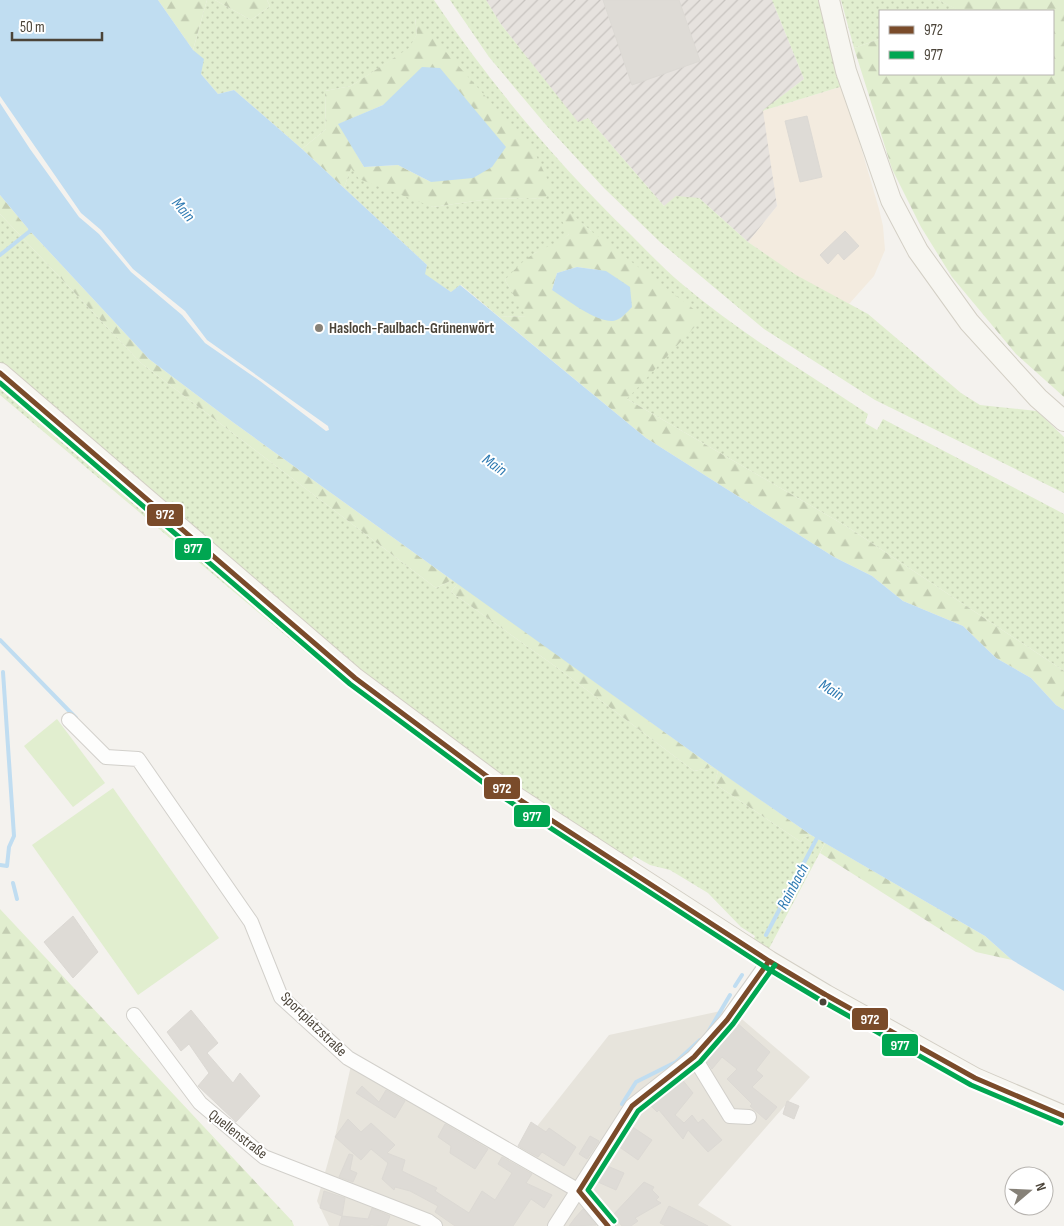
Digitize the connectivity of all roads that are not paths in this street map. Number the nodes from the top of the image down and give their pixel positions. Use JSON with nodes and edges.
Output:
{"nodes":[{"id":1,"x":829,"y":0,"type":"edge"},
{"id":2,"x":0,"y":373,"type":"edge"},
{"id":3,"x":1064,"y":421,"type":"edge"},
{"id":4,"x":69,"y":720,"type":"dead end"},
{"id":5,"x":769,"y":961,"type":"junction"},
{"id":6,"x":134,"y":1015,"type":"dead end"},
{"id":7,"x":694,"y":1057,"type":"junction"},
{"id":8,"x":1064,"y":1116,"type":"edge"},
{"id":9,"x":749,"y":1117,"type":"dead end"},
{"id":10,"x":579,"y":1191,"type":"junction"},
{"id":11,"x":435,"y":1226,"type":"edge"},
{"id":12,"x":555,"y":1226,"type":"edge"},
{"id":13,"x":608,"y":1226,"type":"edge"}],
"edges":[{"from":1,"to":3,"type":"main road"},
{"from":2,"to":5,"type":"main road"},
{"from":4,"to":10,"type":"street","name":"Sportplatzstraße"},
{"from":5,"to":7,"type":"street"},
{"from":5,"to":8,"type":"main road"},
{"from":6,"to":11,"type":"street","name":"Quellenstraße"},
{"from":7,"to":9,"type":"street"},
{"from":7,"to":10,"type":"street"},
{"from":10,"to":12,"type":"street"},
{"from":10,"to":13,"type":"street"}]}
